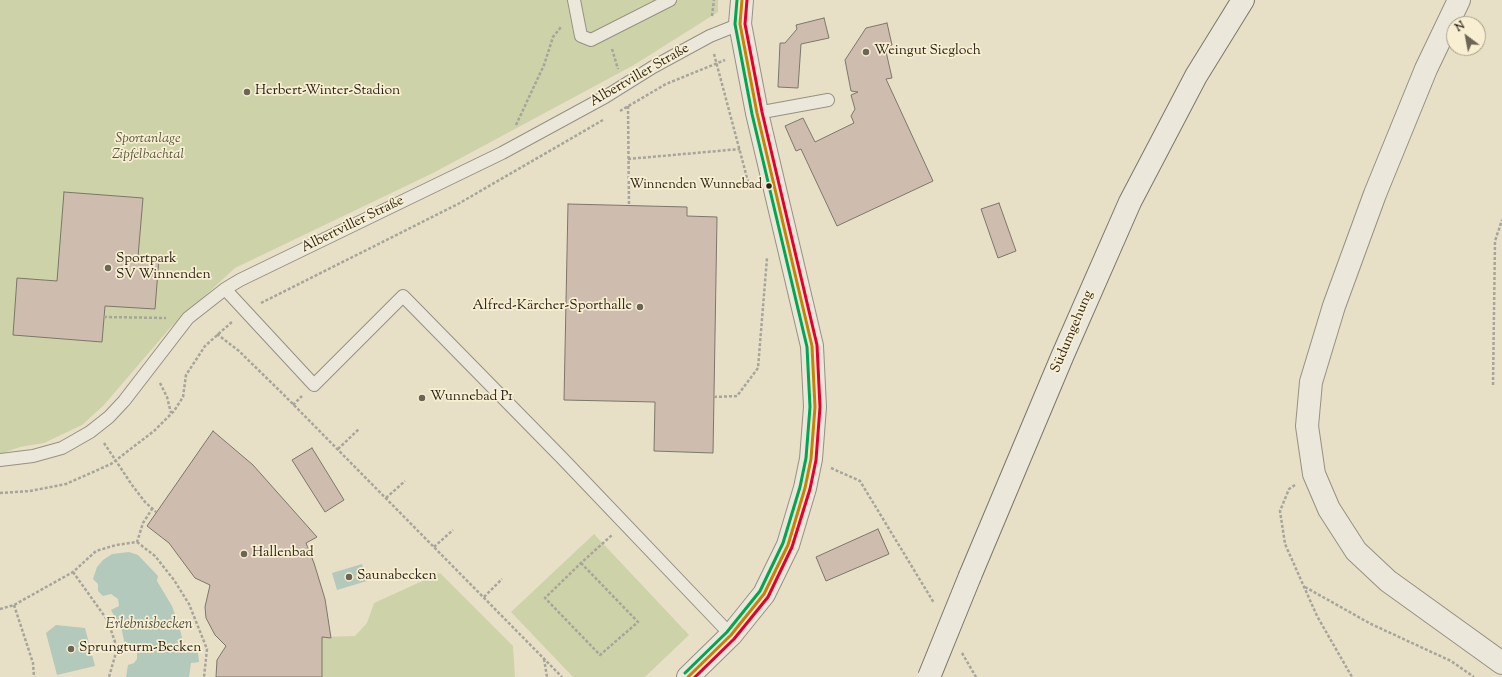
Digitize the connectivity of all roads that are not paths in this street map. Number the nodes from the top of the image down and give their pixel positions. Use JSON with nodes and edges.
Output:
{"nodes":[{"id":1,"x":670,"y":0,"type":"edge"},
{"id":2,"x":742,"y":0,"type":"edge"},
{"id":3,"x":1243,"y":0,"type":"edge"},
{"id":4,"x":1459,"y":0,"type":"edge"},
{"id":5,"x":575,"y":3,"type":"edge"},
{"id":6,"x":740,"y":24,"type":"junction"},
{"id":7,"x":828,"y":100,"type":"dead end"},
{"id":8,"x":757,"y":113,"type":"junction"},
{"id":9,"x":225,"y":289,"type":"junction"},
{"id":10,"x":0,"y":460,"type":"edge"},
{"id":11,"x":731,"y":635,"type":"junction"},
{"id":12,"x":1502,"y":663,"type":"edge"},
{"id":13,"x":688,"y":677,"type":"edge"},
{"id":14,"x":929,"y":677,"type":"edge"}],
"edges":[{"from":1,"to":5,"type":"lane"},
{"from":2,"to":6,"type":"street"},
{"from":3,"to":14,"type":"street","name":"Südumgehung","bridge":true},
{"from":4,"to":12,"type":"street"},
{"from":6,"to":8,"type":"street"},
{"from":6,"to":9,"type":"lane","name":"Albertviller Straße"},
{"from":7,"to":8,"type":"lane"},
{"from":8,"to":11,"type":"street"},
{"from":9,"to":10,"type":"lane","name":"Albertviller Straße"},
{"from":9,"to":11,"type":"lane"},
{"from":11,"to":13,"type":"street"}]}
